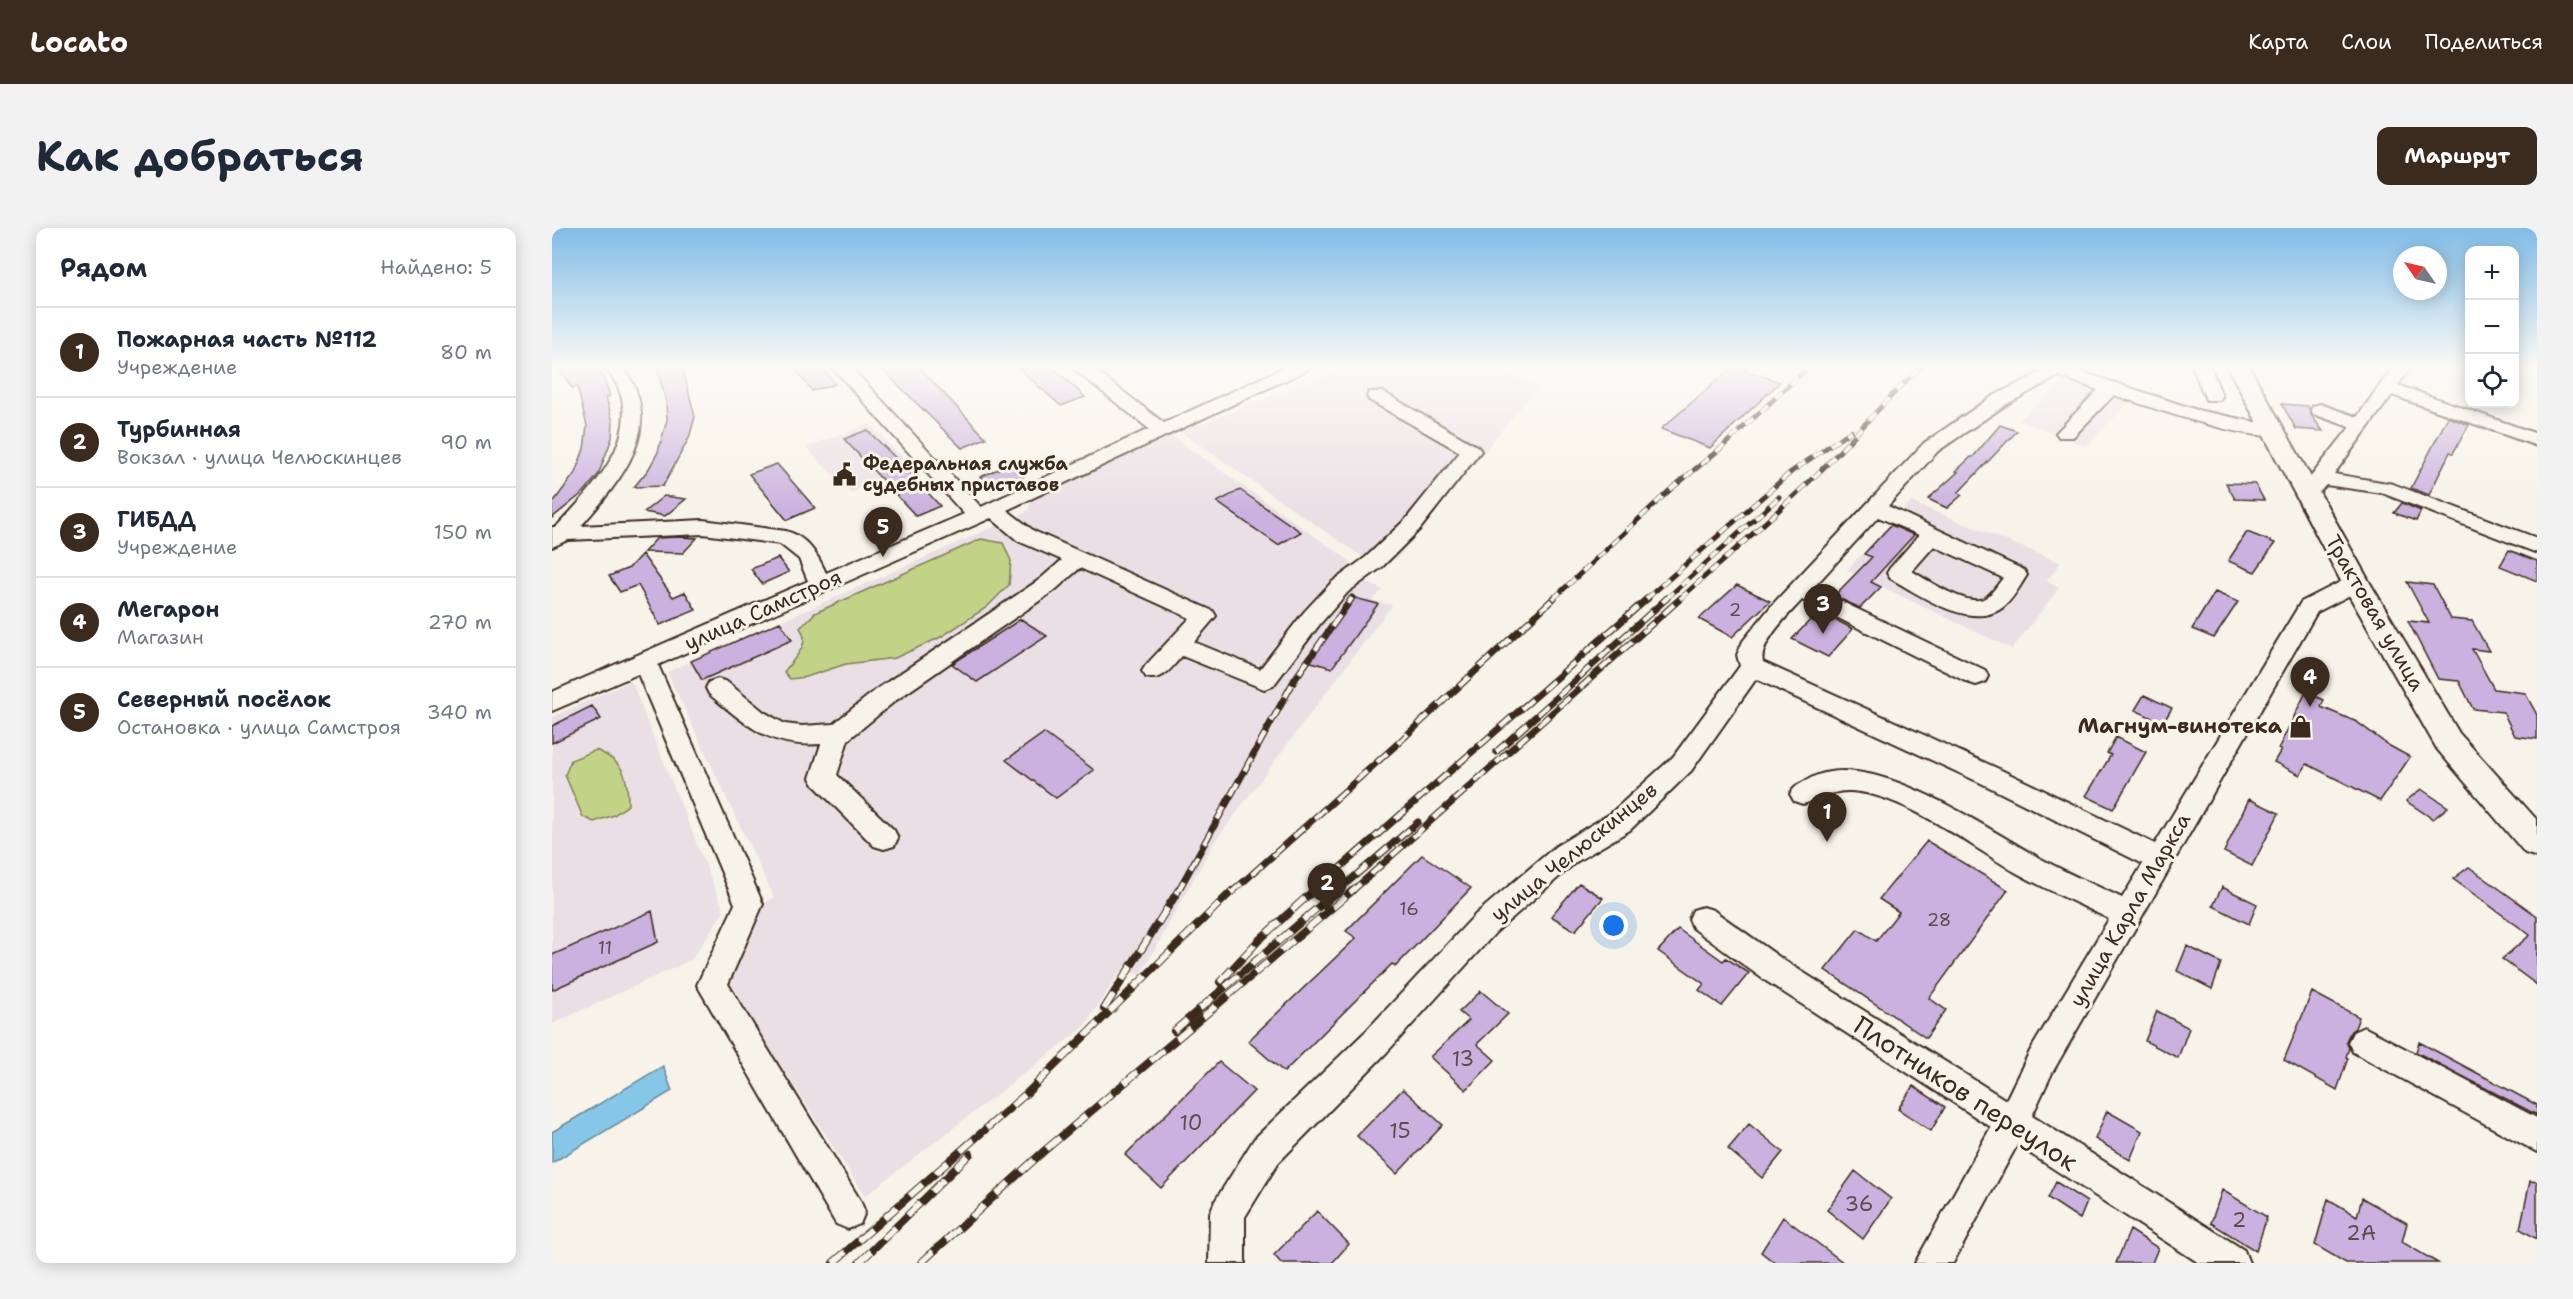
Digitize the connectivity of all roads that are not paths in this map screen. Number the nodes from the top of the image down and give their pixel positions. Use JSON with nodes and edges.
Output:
{"nodes":[{"id":1,"x":633,"y":414,"type":"edge"},
{"id":2,"x":888,"y":414,"type":"edge"},
{"id":3,"x":1141,"y":414,"type":"edge"},
{"id":4,"x":1193,"y":414,"type":"edge"},
{"id":5,"x":1408,"y":414,"type":"edge"},
{"id":6,"x":1979,"y":414,"type":"edge"},
{"id":7,"x":2087,"y":414,"type":"edge"},
{"id":8,"x":2197,"y":414,"type":"edge"},
{"id":9,"x":2263,"y":414,"type":"edge"},
{"id":10,"x":2332,"y":414,"type":"edge"},
{"id":11,"x":2370,"y":414,"type":"edge"},
{"id":12,"x":2464,"y":414,"type":"edge"},
{"id":13,"x":2362,"y":425,"type":"junction"},
{"id":14,"x":1160,"y":429,"type":"junction"},
{"id":15,"x":2272,"y":431,"type":"junction"},
{"id":16,"x":2066,"y":433,"type":"dead end"},
{"id":17,"x":2537,"y":440,"type":"edge"},
{"id":18,"x":2341,"y":453,"type":"junction"},
{"id":19,"x":2314,"y":486,"type":"junction"},
{"id":20,"x":2391,"y":490,"type":"junction"},
{"id":21,"x":1874,"y":507,"type":"junction"},
{"id":22,"x":985,"y":512,"type":"junction"},
{"id":23,"x":1932,"y":534,"type":"junction"},
{"id":24,"x":555,"y":537,"type":"edge"},
{"id":25,"x":2537,"y":546,"type":"edge"},
{"id":26,"x":1077,"y":559,"type":"junction"},
{"id":27,"x":2356,"y":583,"type":"junction"},
{"id":28,"x":820,"y":584,"type":"junction"},
{"id":29,"x":1799,"y":590,"type":"junction"},
{"id":30,"x":1178,"y":645,"type":"junction"},
{"id":31,"x":645,"y":663,"type":"junction"},
{"id":32,"x":1752,"y":667,"type":"junction"},
{"id":33,"x":1154,"y":671,"type":"dead end"},
{"id":34,"x":1976,"y":676,"type":"dead end"},
{"id":35,"x":718,"y":688,"type":"dead end"},
{"id":36,"x":552,"y":702,"type":"edge"},
{"id":37,"x":840,"y":733,"type":"junction"},
{"id":38,"x":1803,"y":794,"type":"dead end"},
{"id":39,"x":884,"y":838,"type":"dead end"},
{"id":40,"x":2537,"y":843,"type":"edge"},
{"id":41,"x":2160,"y":860,"type":"junction"},
{"id":42,"x":2127,"y":914,"type":"junction"},
{"id":43,"x":1703,"y":919,"type":"dead end"},
{"id":44,"x":2364,"y":1042,"type":"dead end"},
{"id":45,"x":2012,"y":1122,"type":"junction"},
{"id":46,"x":2537,"y":1136,"type":"edge"},
{"id":47,"x":848,"y":1212,"type":"dead end"},
{"id":48,"x":1227,"y":1263,"type":"edge"},
{"id":49,"x":1933,"y":1263,"type":"edge"},
{"id":50,"x":2231,"y":1263,"type":"edge"}],
"edges":[{"from":1,"to":24,"type":"street"},
{"from":2,"to":22,"type":"street"},
{"from":3,"to":14,"type":"street"},
{"from":4,"to":14,"type":"street","name":"улица Самстроя"},
{"from":5,"to":30,"type":"street"},
{"from":6,"to":21,"type":"street","name":"улица Челюскинцев"},
{"from":7,"to":16,"type":"street"},
{"from":8,"to":15,"type":"street"},
{"from":9,"to":15,"type":"main road","name":"Трактовая улица"},
{"from":10,"to":13,"type":"street"},
{"from":11,"to":13,"type":"street"},
{"from":12,"to":17,"type":"street"},
{"from":13,"to":18,"type":"street"},
{"from":14,"to":22,"type":"street","name":"улица Самстроя"},
{"from":15,"to":19,"type":"main road","name":"Трактовая улица"},
{"from":18,"to":19,"type":"street"},
{"from":18,"to":20,"type":"street"},
{"from":19,"to":20,"type":"street"},
{"from":19,"to":27,"type":"main road","name":"Трактовая улица"},
{"from":20,"to":25,"type":"street"},
{"from":21,"to":23,"type":"street"},
{"from":21,"to":29,"type":"street","name":"улица Челюскинцев"},
{"from":22,"to":26,"type":"street"},
{"from":22,"to":28,"type":"street","name":"улица Самстроя"},
{"from":23,"to":23,"type":"street"},
{"from":24,"to":28,"type":"street"},
{"from":26,"to":30,"type":"street"},
{"from":26,"to":37,"type":"street"},
{"from":27,"to":40,"type":"main road","name":"Трактовая улица"},
{"from":27,"to":41,"type":"street","name":"улица Карла Маркса"},
{"from":28,"to":31,"type":"street","name":"улица Самстроя"},
{"from":29,"to":32,"type":"street","name":"улица Челюскинцев"},
{"from":29,"to":34,"type":"street"},
{"from":30,"to":33,"type":"street"},
{"from":31,"to":36,"type":"street","name":"улица Самстроя"},
{"from":31,"to":47,"type":"street"},
{"from":32,"to":41,"type":"street"},
{"from":32,"to":48,"type":"street","name":"улица Челюскинцев"},
{"from":35,"to":37,"type":"street"},
{"from":37,"to":39,"type":"street"},
{"from":38,"to":42,"type":"street"},
{"from":41,"to":42,"type":"street","name":"улица Карла Маркса"},
{"from":42,"to":45,"type":"street","name":"улица Карла Маркса"},
{"from":43,"to":45,"type":"street","name":"Плотников переулок"},
{"from":44,"to":46,"type":"street"},
{"from":45,"to":49,"type":"street","name":"улица Карла Маркса"},
{"from":45,"to":50,"type":"street","name":"Плотников переулок"}]}
